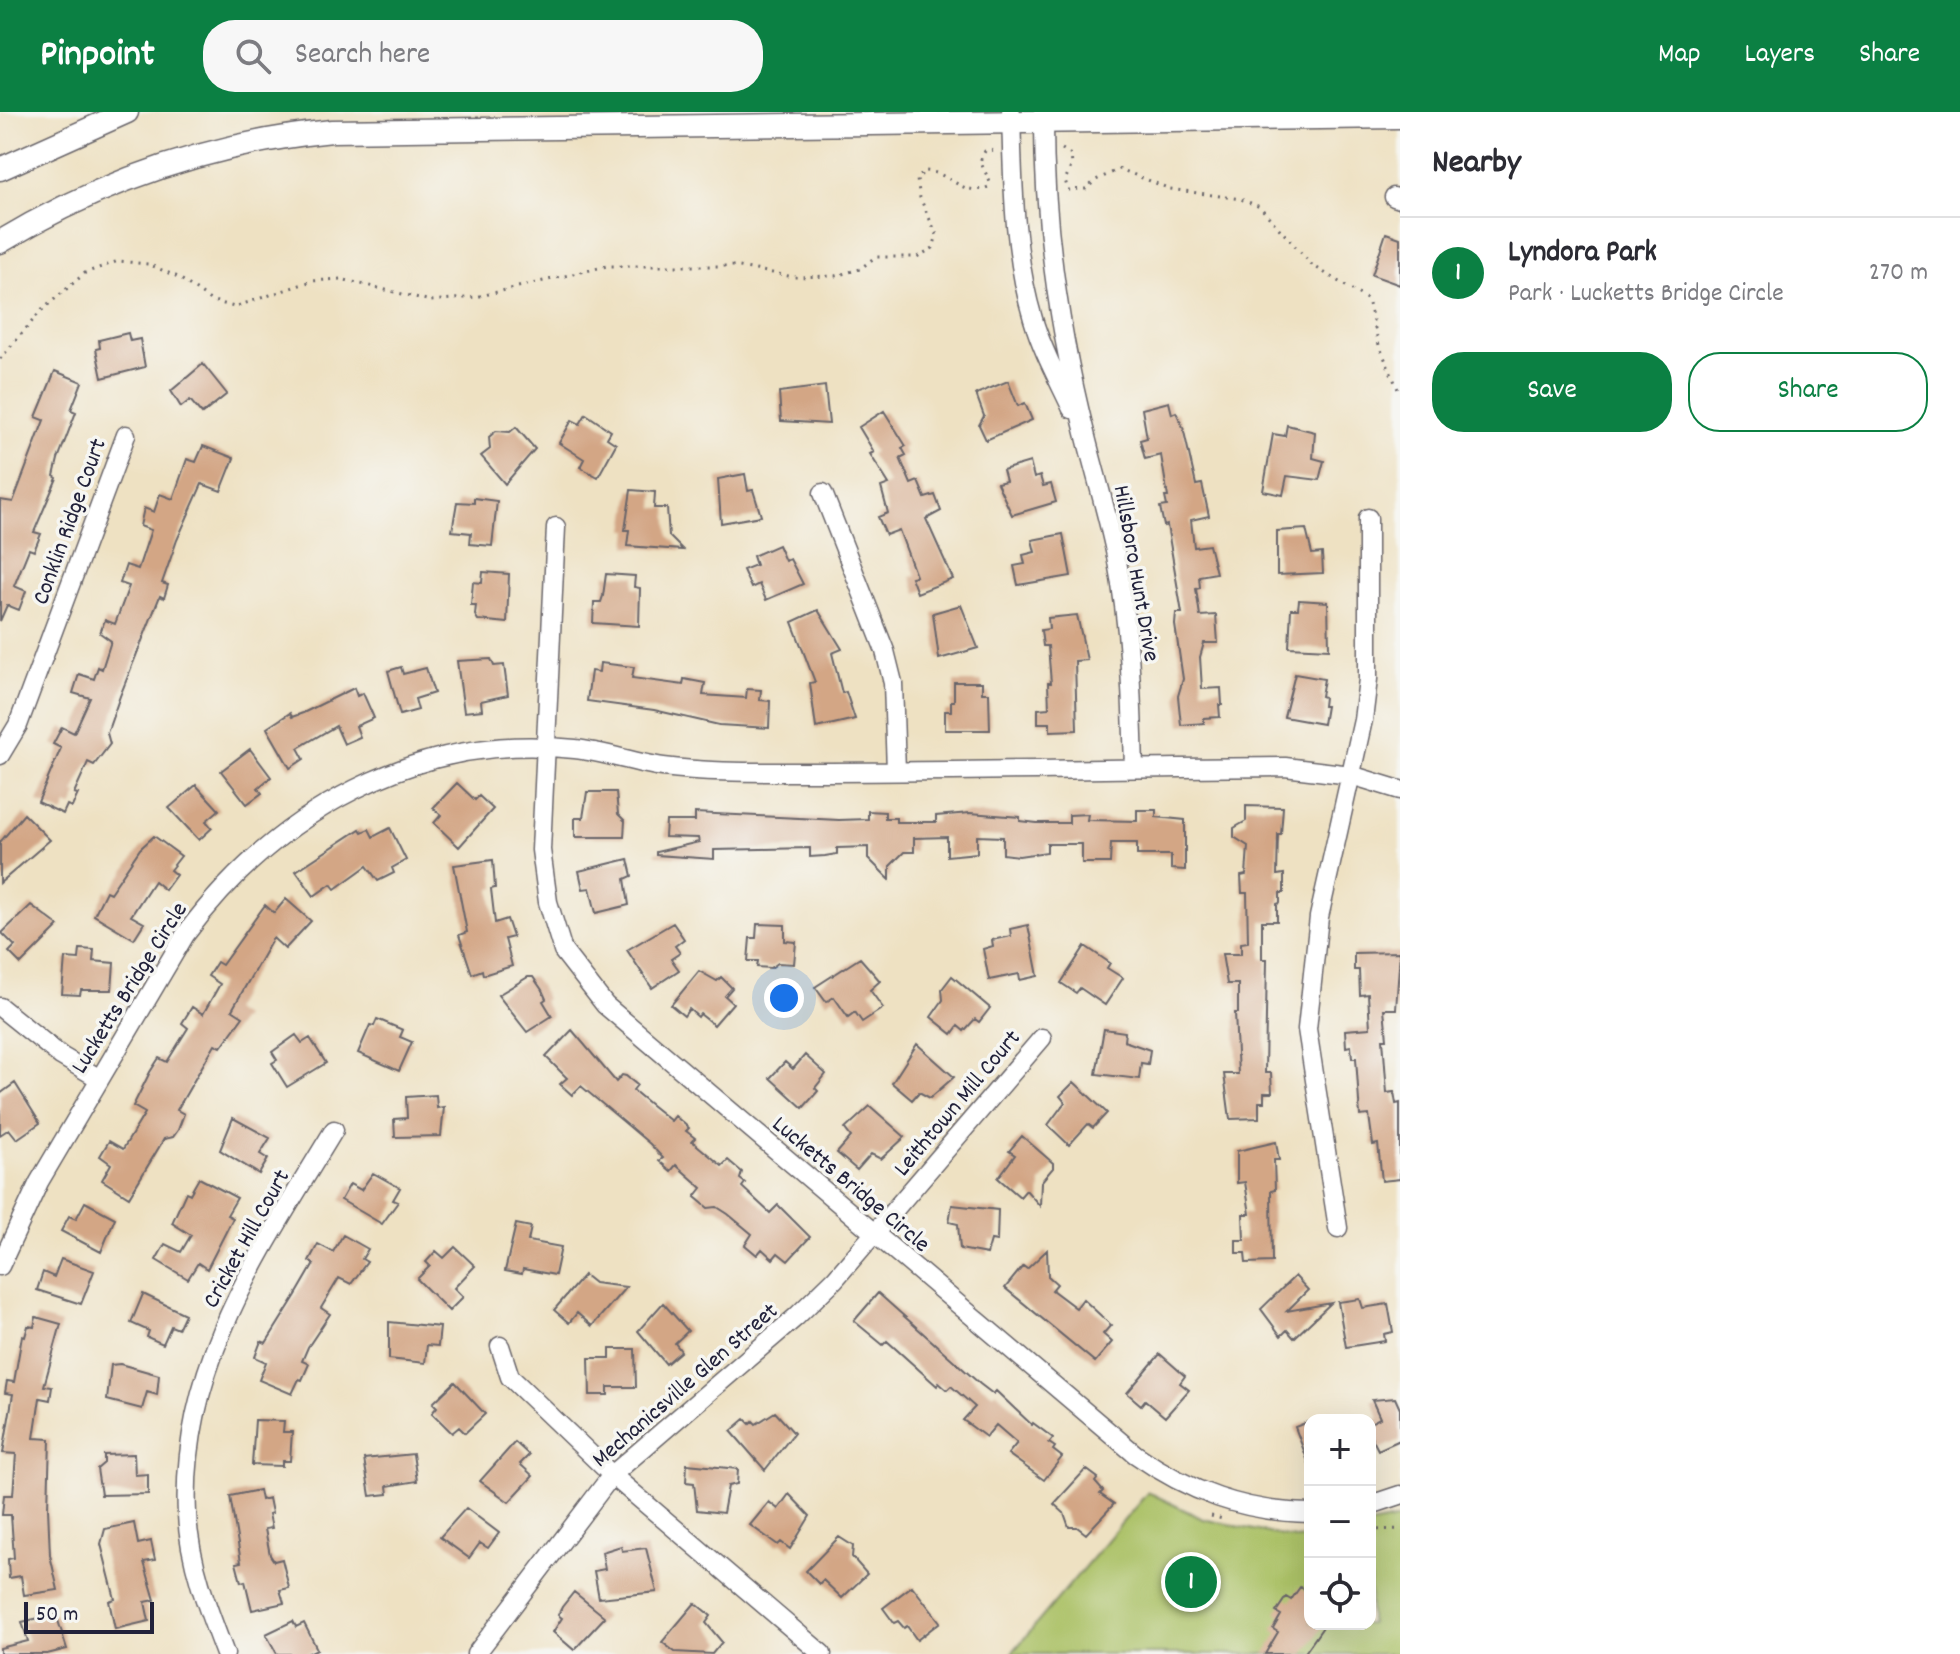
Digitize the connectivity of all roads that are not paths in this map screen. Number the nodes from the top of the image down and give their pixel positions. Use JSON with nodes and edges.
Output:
{"nodes":[{"id":1,"x":127,"y":112,"type":"edge"},
{"id":2,"x":1011,"y":117,"type":"edge"},
{"id":3,"x":1044,"y":117,"type":"edge"},
{"id":4,"x":1400,"y":117,"type":"edge"},
{"id":5,"x":0,"y":169,"type":"edge"},
{"id":6,"x":0,"y":242,"type":"edge"},
{"id":7,"x":126,"y":435,"type":"dead end"},
{"id":8,"x":1085,"y":437,"type":"junction"},
{"id":9,"x":823,"y":493,"type":"dead end"},
{"id":10,"x":1368,"y":518,"type":"dead end"},
{"id":11,"x":556,"y":527,"type":"dead end"},
{"id":12,"x":544,"y":747,"type":"junction"},
{"id":13,"x":0,"y":755,"type":"edge"},
{"id":14,"x":1134,"y":768,"type":"junction"},
{"id":15,"x":896,"y":771,"type":"junction"},
{"id":16,"x":1351,"y":775,"type":"junction"},
{"id":17,"x":1400,"y":790,"type":"edge"},
{"id":18,"x":0,"y":1007,"type":"edge"},
{"id":19,"x":1042,"y":1038,"type":"dead end"},
{"id":20,"x":100,"y":1079,"type":"junction"},
{"id":21,"x":334,"y":1130,"type":"dead end"},
{"id":22,"x":1338,"y":1228,"type":"dead end"},
{"id":23,"x":875,"y":1234,"type":"junction"},
{"id":24,"x":0,"y":1266,"type":"edge"},
{"id":25,"x":500,"y":1346,"type":"dead end"},
{"id":26,"x":612,"y":1475,"type":"junction"},
{"id":27,"x":1400,"y":1495,"type":"edge"},
{"id":28,"x":1376,"y":1503,"type":"edge"},
{"id":29,"x":1304,"y":1512,"type":"edge"},
{"id":30,"x":225,"y":1654,"type":"edge"},
{"id":31,"x":476,"y":1654,"type":"edge"},
{"id":32,"x":822,"y":1654,"type":"edge"}],
"edges":[{"from":1,"to":5,"type":"main road"},
{"from":2,"to":3,"type":"main road"},
{"from":2,"to":6,"type":"main road"},
{"from":2,"to":8,"type":"street","name":"Hillsboro Hunt Drive"},
{"from":3,"to":4,"type":"main road"},
{"from":3,"to":8,"type":"street","name":"Hillsboro Hunt Drive"},
{"from":7,"to":13,"type":"street","name":"Conklin Ridge Court"},
{"from":8,"to":14,"type":"street","name":"Hillsboro Hunt Drive"},
{"from":9,"to":15,"type":"street"},
{"from":10,"to":16,"type":"street"},
{"from":11,"to":12,"type":"street"},
{"from":12,"to":15,"type":"street","name":"Lucketts Bridge Circle"},
{"from":12,"to":20,"type":"street","name":"Lucketts Bridge Circle"},
{"from":12,"to":23,"type":"street","name":"Lucketts Bridge Circle"},
{"from":14,"to":15,"type":"street","name":"Lucketts Bridge Circle"},
{"from":14,"to":16,"type":"street","name":"Lucketts Bridge Circle"},
{"from":16,"to":17,"type":"street","name":"Lucketts Bridge Circle"},
{"from":16,"to":22,"type":"street"},
{"from":18,"to":20,"type":"street"},
{"from":19,"to":23,"type":"street","name":"Leithtown Mill Court"},
{"from":20,"to":24,"type":"street","name":"Lucketts Bridge Circle"},
{"from":21,"to":30,"type":"street","name":"Cricket Hill Court"},
{"from":23,"to":26,"type":"street","name":"Mechanicsville Glen Street"},
{"from":23,"to":29,"type":"street","name":"Lucketts Bridge Circle"},
{"from":25,"to":26,"type":"street"},
{"from":26,"to":31,"type":"street","name":"Mechanicsville Glen Street"},
{"from":26,"to":32,"type":"street"},
{"from":27,"to":28,"type":"street"}]}
